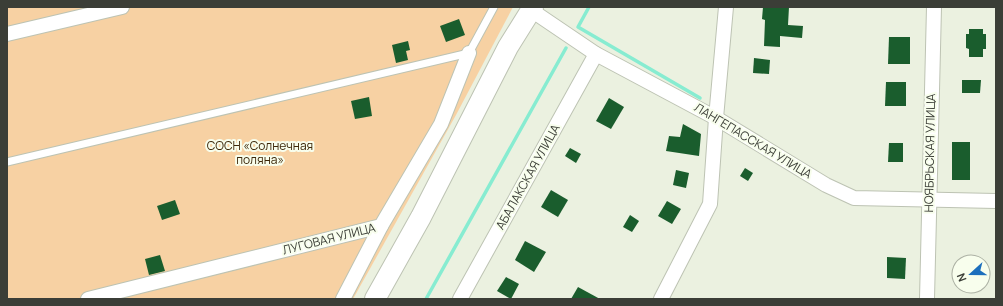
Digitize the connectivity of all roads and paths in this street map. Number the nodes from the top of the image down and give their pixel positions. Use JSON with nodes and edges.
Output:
{"nodes":[{"id":1,"x":122,"y":7,"type":"edge"},
{"id":2,"x":494,"y":7,"type":"edge"},
{"id":3,"x":726,"y":7,"type":"edge"},
{"id":4,"x":934,"y":7,"type":"edge"},
{"id":5,"x":532,"y":9,"type":"edge"},
{"id":6,"x":7,"y":34,"type":"edge"},
{"id":7,"x":469,"y":53,"type":"junction"},
{"id":8,"x":596,"y":54,"type":"junction"},
{"id":9,"x":716,"y":118,"type":"junction"},
{"id":10,"x":7,"y":162,"type":"edge"},
{"id":11,"x":929,"y":200,"type":"junction"},
{"id":12,"x":996,"y":202,"type":"edge"},
{"id":13,"x":381,"y":226,"type":"junction"},
{"id":14,"x":88,"y":299,"type":"edge"},
{"id":15,"x":343,"y":299,"type":"edge"},
{"id":16,"x":375,"y":299,"type":"edge"},
{"id":17,"x":460,"y":299,"type":"edge"},
{"id":18,"x":661,"y":299,"type":"edge"},
{"id":19,"x":927,"y":299,"type":"edge"}],
"edges":[{"from":1,"to":6,"type":"street"},
{"from":2,"to":7,"type":"lane"},
{"from":3,"to":9,"type":"street"},
{"from":4,"to":11,"type":"street","name":"НОЯБРЬСКАЯ УЛИЦА"},
{"from":5,"to":8,"type":"street","name":"ЛАНГЕПАССКАЯ УЛИЦА"},
{"from":5,"to":16,"type":"street"},
{"from":7,"to":10,"type":"lane"},
{"from":7,"to":13,"type":"street","name":"ЛУГОВАЯ УЛИЦА"},
{"from":8,"to":9,"type":"street","name":"ЛАНГЕПАССКАЯ УЛИЦА"},
{"from":8,"to":17,"type":"street","name":"АБАЛАКСКАЯ УЛИЦА"},
{"from":9,"to":11,"type":"street","name":"ЛАНГЕПАССКАЯ УЛИЦА"},
{"from":9,"to":18,"type":"street"},
{"from":11,"to":12,"type":"street","name":"ЛАНГЕПАССКАЯ УЛИЦА"},
{"from":11,"to":19,"type":"street","name":"НОЯБРЬСКАЯ УЛИЦА"},
{"from":13,"to":14,"type":"street","name":"ЛУГОВАЯ УЛИЦА"},
{"from":13,"to":15,"type":"street"}]}
